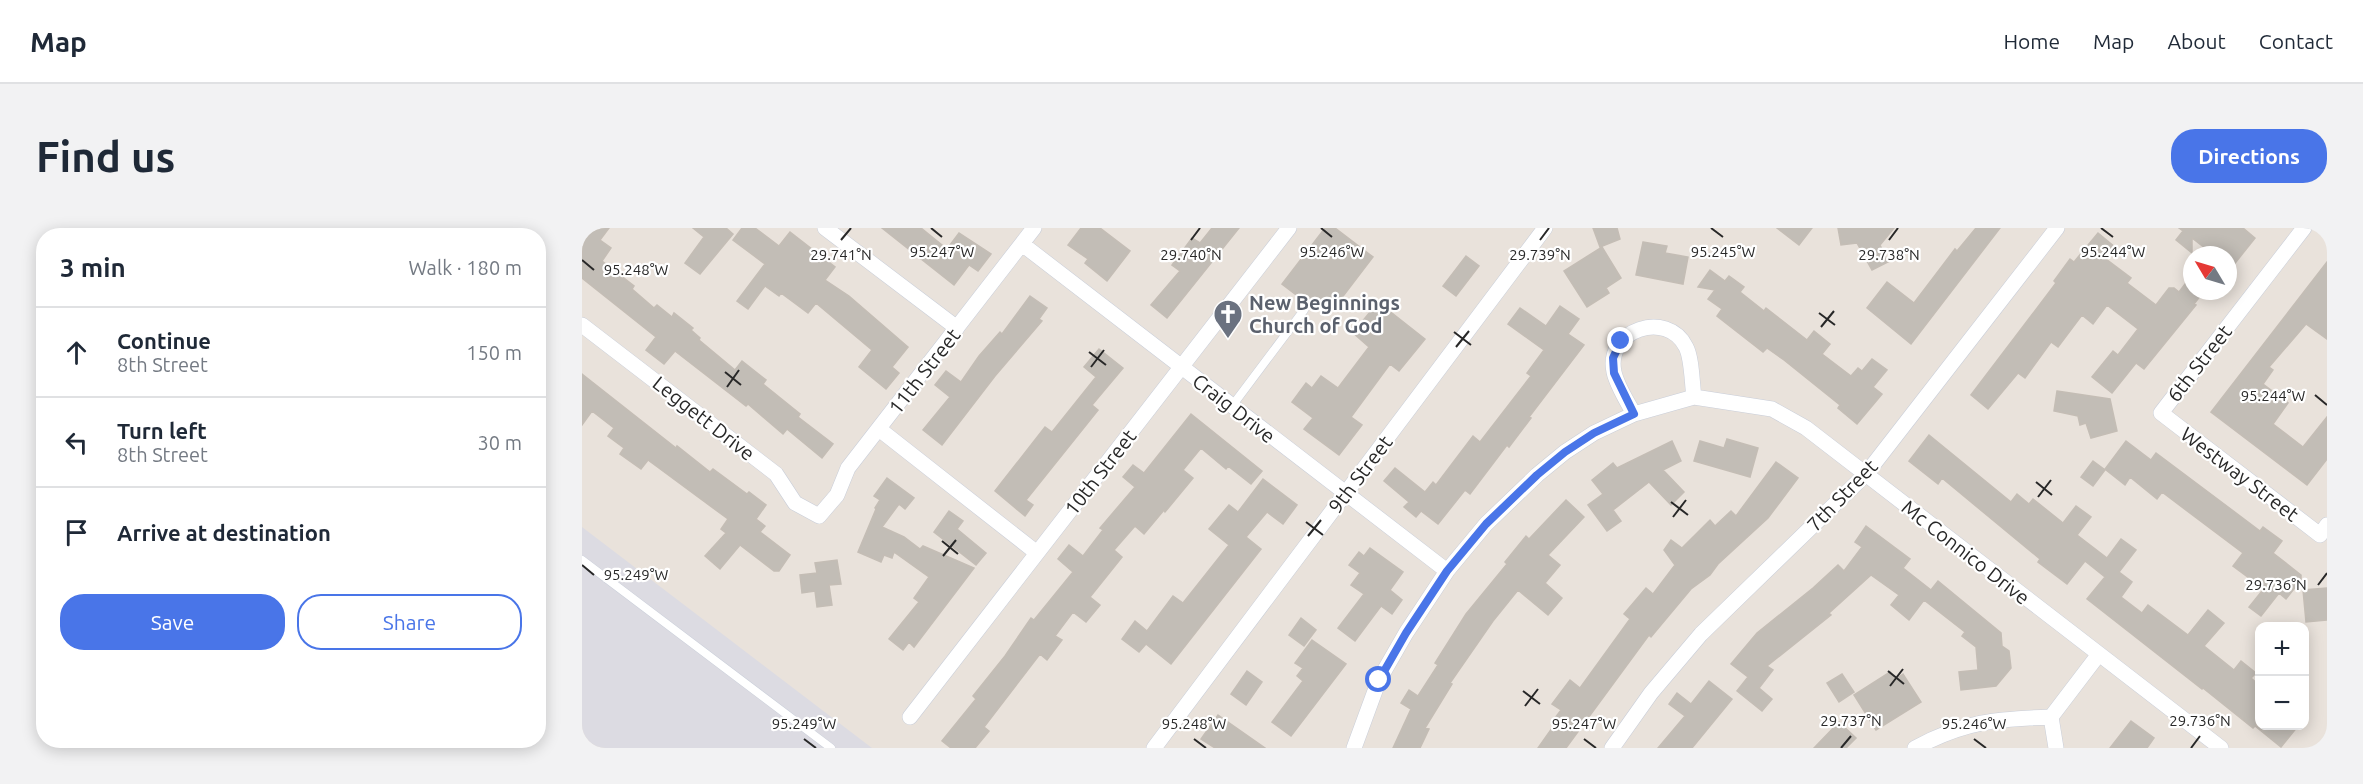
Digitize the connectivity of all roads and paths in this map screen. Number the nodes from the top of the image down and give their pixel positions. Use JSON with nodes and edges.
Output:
{"nodes":[{"id":1,"x":825,"y":228,"type":"edge"},
{"id":2,"x":1034,"y":228,"type":"edge"},
{"id":3,"x":1289,"y":228,"type":"edge"},
{"id":4,"x":1545,"y":228,"type":"edge"},
{"id":5,"x":2057,"y":228,"type":"edge"},
{"id":6,"x":2304,"y":228,"type":"edge"},
{"id":7,"x":1022,"y":244,"type":"junction"},
{"id":8,"x":1304,"y":310,"type":"dead end"},
{"id":9,"x":582,"y":325,"type":"edge"},
{"id":10,"x":957,"y":328,"type":"junction"},
{"id":11,"x":1182,"y":367,"type":"junction"},
{"id":12,"x":1694,"y":397,"type":"junction"},
{"id":13,"x":1232,"y":406,"type":"junction"},
{"id":14,"x":2161,"y":413,"type":"joint"},
{"id":15,"x":1634,"y":414,"type":"junction"},
{"id":16,"x":879,"y":429,"type":"junction"},
{"id":17,"x":1866,"y":474,"type":"junction"},
{"id":18,"x":1346,"y":493,"type":"junction"},
{"id":19,"x":819,"y":516,"type":"joint"},
{"id":20,"x":2323,"y":530,"type":"edge"},
{"id":21,"x":1037,"y":553,"type":"junction"},
{"id":22,"x":582,"y":560,"type":"edge"},
{"id":23,"x":1447,"y":571,"type":"junction"},
{"id":24,"x":2099,"y":654,"type":"junction"},
{"id":25,"x":910,"y":717,"type":"dead end"},
{"id":26,"x":2051,"y":717,"type":"junction"},
{"id":27,"x":831,"y":748,"type":"edge"},
{"id":28,"x":1154,"y":748,"type":"edge"},
{"id":29,"x":1354,"y":748,"type":"edge"},
{"id":30,"x":1612,"y":748,"type":"edge"},
{"id":31,"x":1915,"y":748,"type":"edge"},
{"id":32,"x":2056,"y":748,"type":"edge"},
{"id":33,"x":2221,"y":748,"type":"edge"}],
"edges":[{"from":1,"to":10,"type":"street"},
{"from":2,"to":7,"type":"street","name":"11th Street"},
{"from":3,"to":11,"type":"street","name":"10th Street"},
{"from":4,"to":18,"type":"street","name":"9th Street"},
{"from":5,"to":17,"type":"street","name":"7th Street"},
{"from":6,"to":14,"type":"street","name":"6th Street"},
{"from":7,"to":10,"type":"street","name":"11th Street"},
{"from":7,"to":11,"type":"street","name":"Craig Drive"},
{"from":8,"to":13,"type":"lane"},
{"from":9,"to":19,"type":"street","name":"Leggett Drive"},
{"from":10,"to":16,"type":"street","name":"11th Street"},
{"from":11,"to":13,"type":"street","name":"Craig Drive"},
{"from":11,"to":21,"type":"street","name":"10th Street"},
{"from":12,"to":15,"type":"street"},
{"from":12,"to":15,"type":"street"},
{"from":12,"to":17,"type":"street","name":"Mc Connico Drive"},
{"from":13,"to":18,"type":"street","name":"Craig Drive"},
{"from":14,"to":20,"type":"street","name":"Westway Street"},
{"from":15,"to":23,"type":"street"},
{"from":16,"to":19,"type":"street","name":"11th Street"},
{"from":16,"to":21,"type":"street"},
{"from":17,"to":24,"type":"street","name":"Mc Connico Drive"},
{"from":17,"to":30,"type":"street","name":"7th Street"},
{"from":18,"to":23,"type":"street","name":"Craig Drive"},
{"from":18,"to":28,"type":"street","name":"9th Street"},
{"from":21,"to":25,"type":"street","name":"10th Street"},
{"from":22,"to":27,"type":"lane"},
{"from":23,"to":29,"type":"street"},
{"from":24,"to":26,"type":"street"},
{"from":24,"to":33,"type":"street","name":"Mc Connico Drive"},
{"from":26,"to":31,"type":"street"},
{"from":26,"to":32,"type":"street"}]}
